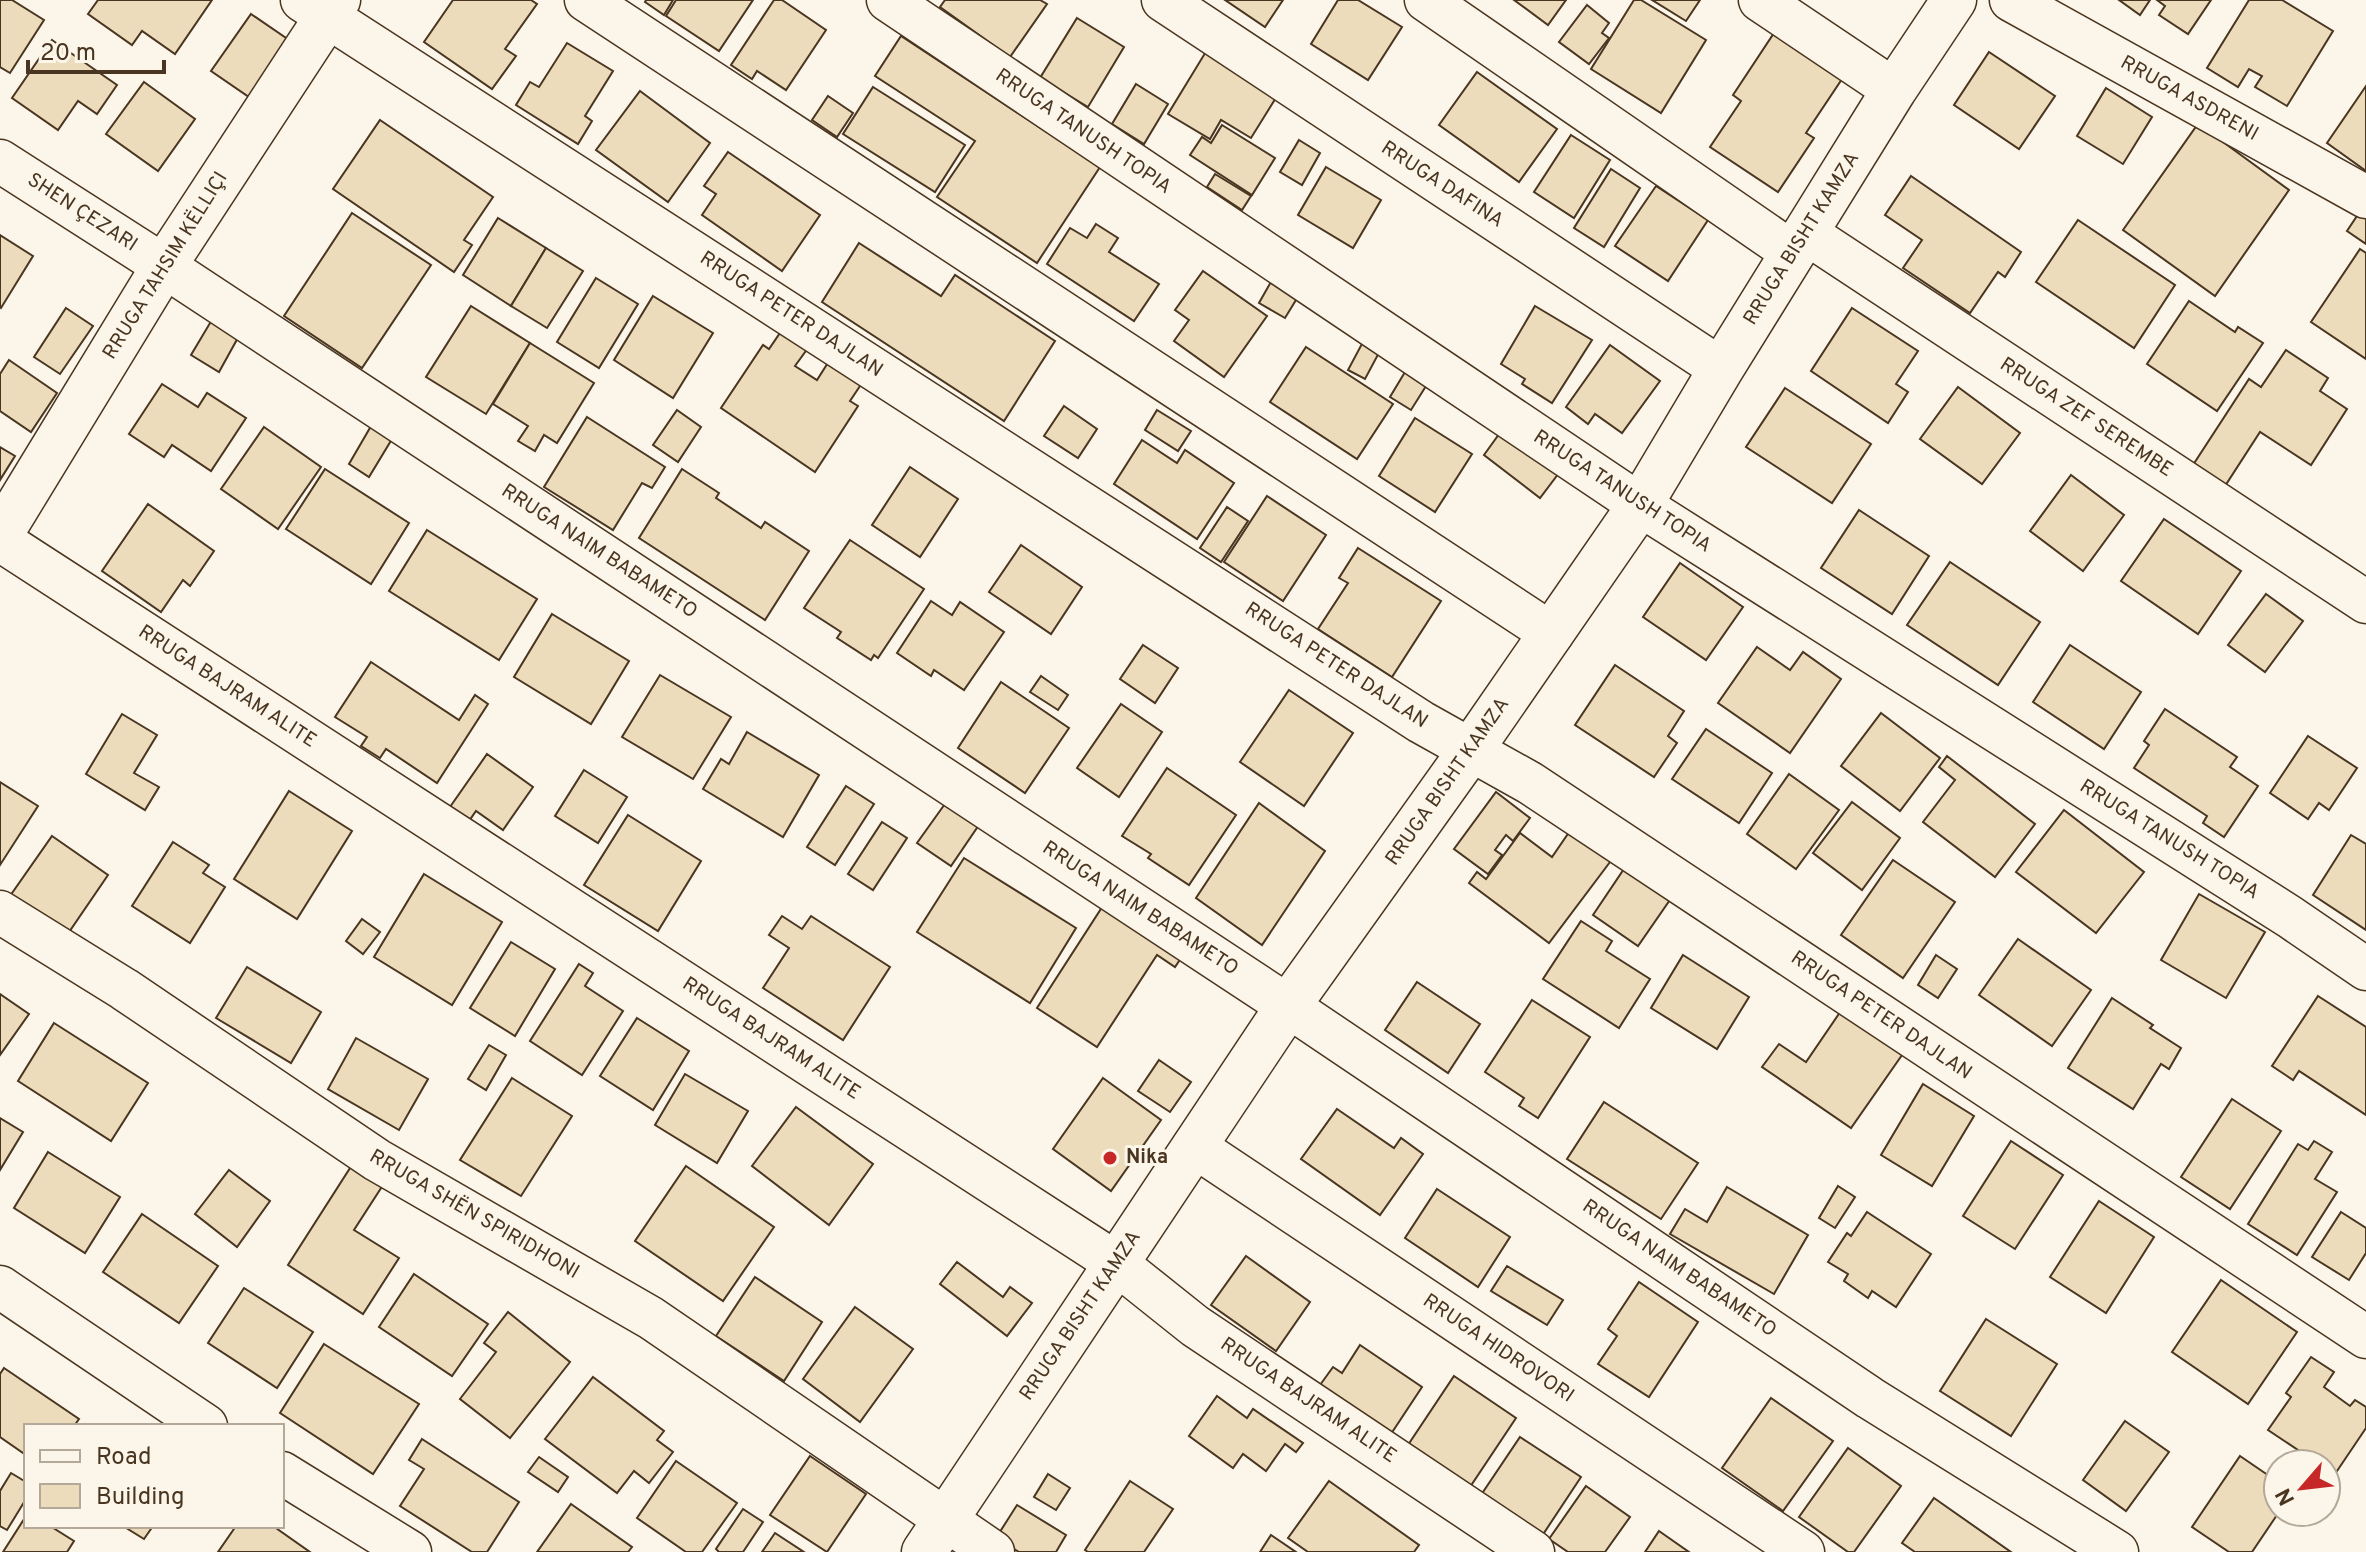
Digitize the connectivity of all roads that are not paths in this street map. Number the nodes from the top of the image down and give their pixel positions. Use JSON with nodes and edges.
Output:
{"nodes":[{"id":1,"x":586,"y":0,"type":"edge"},
{"id":2,"x":888,"y":0,"type":"edge"},
{"id":3,"x":1163,"y":0,"type":"edge"},
{"id":4,"x":1426,"y":0,"type":"edge"},
{"id":5,"x":1760,"y":0,"type":"edge"},
{"id":6,"x":1954,"y":0,"type":"edge"},
{"id":7,"x":2011,"y":0,"type":"edge"},
{"id":8,"x":323,"y":5,"type":"edge"},
{"id":9,"x":1894,"y":90,"type":"junction"},
{"id":10,"x":0,"y":161,"type":"edge"},
{"id":11,"x":2366,"y":197,"type":"edge"},
{"id":12,"x":1800,"y":243,"type":"junction"},
{"id":13,"x":164,"y":266,"type":"junction"},
{"id":14,"x":1721,"y":369,"type":"junction"},
{"id":15,"x":1640,"y":505,"type":"junction"},
{"id":16,"x":0,"y":538,"type":"edge"},
{"id":17,"x":2366,"y":602,"type":"edge"},
{"id":18,"x":1552,"y":634,"type":"junction"},
{"id":19,"x":1470,"y":751,"type":"junction"},
{"id":20,"x":0,"y":912,"type":"edge"},
{"id":21,"x":2366,"y":969,"type":"edge"},
{"id":22,"x":1288,"y":1006,"type":"junction"},
{"id":23,"x":1194,"y":1146,"type":"junction"},
{"id":24,"x":1116,"y":1263,"type":"junction"},
{"id":25,"x":0,"y":1287,"type":"edge"},
{"id":26,"x":2366,"y":1337,"type":"edge"},
{"id":27,"x":203,"y":1424,"type":"edge"},
{"id":28,"x":284,"y":1474,"type":"edge"},
{"id":29,"x":935,"y":1536,"type":"edge"},
{"id":30,"x":410,"y":1552,"type":"edge"},
{"id":31,"x":993,"y":1552,"type":"edge"},
{"id":32,"x":1533,"y":1552,"type":"edge"},
{"id":33,"x":1803,"y":1552,"type":"edge"},
{"id":34,"x":2117,"y":1552,"type":"edge"}],
"edges":[{"from":1,"to":18,"type":"street"},
{"from":2,"to":15,"type":"street","name":"RRUGA TANUSH TOPIA"},
{"from":3,"to":14,"type":"street","name":"RRUGA DAFINA"},
{"from":4,"to":12,"type":"street","name":"RRUGA ZEF SEREMBE"},
{"from":5,"to":9,"type":"street"},
{"from":6,"to":9,"type":"street","name":"RRUGA BISHT KAMZA"},
{"from":7,"to":11,"type":"street","name":"RRUGA ASDRENI"},
{"from":8,"to":13,"type":"street","name":"RRUGA TAHSIM KËLLIÇI"},
{"from":8,"to":19,"type":"street","name":"RRUGA PETER DAJLAN"},
{"from":9,"to":12,"type":"street","name":"RRUGA BISHT KAMZA"},
{"from":10,"to":13,"type":"street","name":"SHEN ÇEZARI"},
{"from":12,"to":14,"type":"street","name":"RRUGA BISHT KAMZA"},
{"from":12,"to":17,"type":"street","name":"RRUGA ZEF SEREMBE"},
{"from":13,"to":16,"type":"street","name":"RRUGA TAHSIM KËLLIÇI"},
{"from":13,"to":22,"type":"street","name":"RRUGA NAIM BABAMETO"},
{"from":14,"to":15,"type":"street","name":"RRUGA BISHT KAMZA"},
{"from":15,"to":18,"type":"street","name":"RRUGA BISHT KAMZA"},
{"from":15,"to":21,"type":"street","name":"RRUGA TANUSH TOPIA"},
{"from":16,"to":24,"type":"street","name":"RRUGA BAJRAM ALITE"},
{"from":18,"to":19,"type":"street","name":"RRUGA BISHT KAMZA"},
{"from":19,"to":22,"type":"street","name":"RRUGA BISHT KAMZA"},
{"from":19,"to":26,"type":"street","name":"RRUGA PETER DAJLAN"},
{"from":20,"to":29,"type":"street","name":"RRUGA SHËN SPIRIDHONI"},
{"from":22,"to":23,"type":"street","name":"RRUGA BISHT KAMZA"},
{"from":22,"to":34,"type":"street","name":"RRUGA NAIM BABAMETO"},
{"from":23,"to":24,"type":"street","name":"RRUGA BISHT KAMZA"},
{"from":23,"to":33,"type":"street","name":"RRUGA HIDROVORI"},
{"from":24,"to":29,"type":"street","name":"RRUGA BISHT KAMZA"},
{"from":24,"to":32,"type":"street","name":"RRUGA BAJRAM ALITE"},
{"from":25,"to":27,"type":"street"},
{"from":28,"to":30,"type":"street"},
{"from":29,"to":31,"type":"street","name":"RRUGA SHËN SPIRIDHONI"}]}
